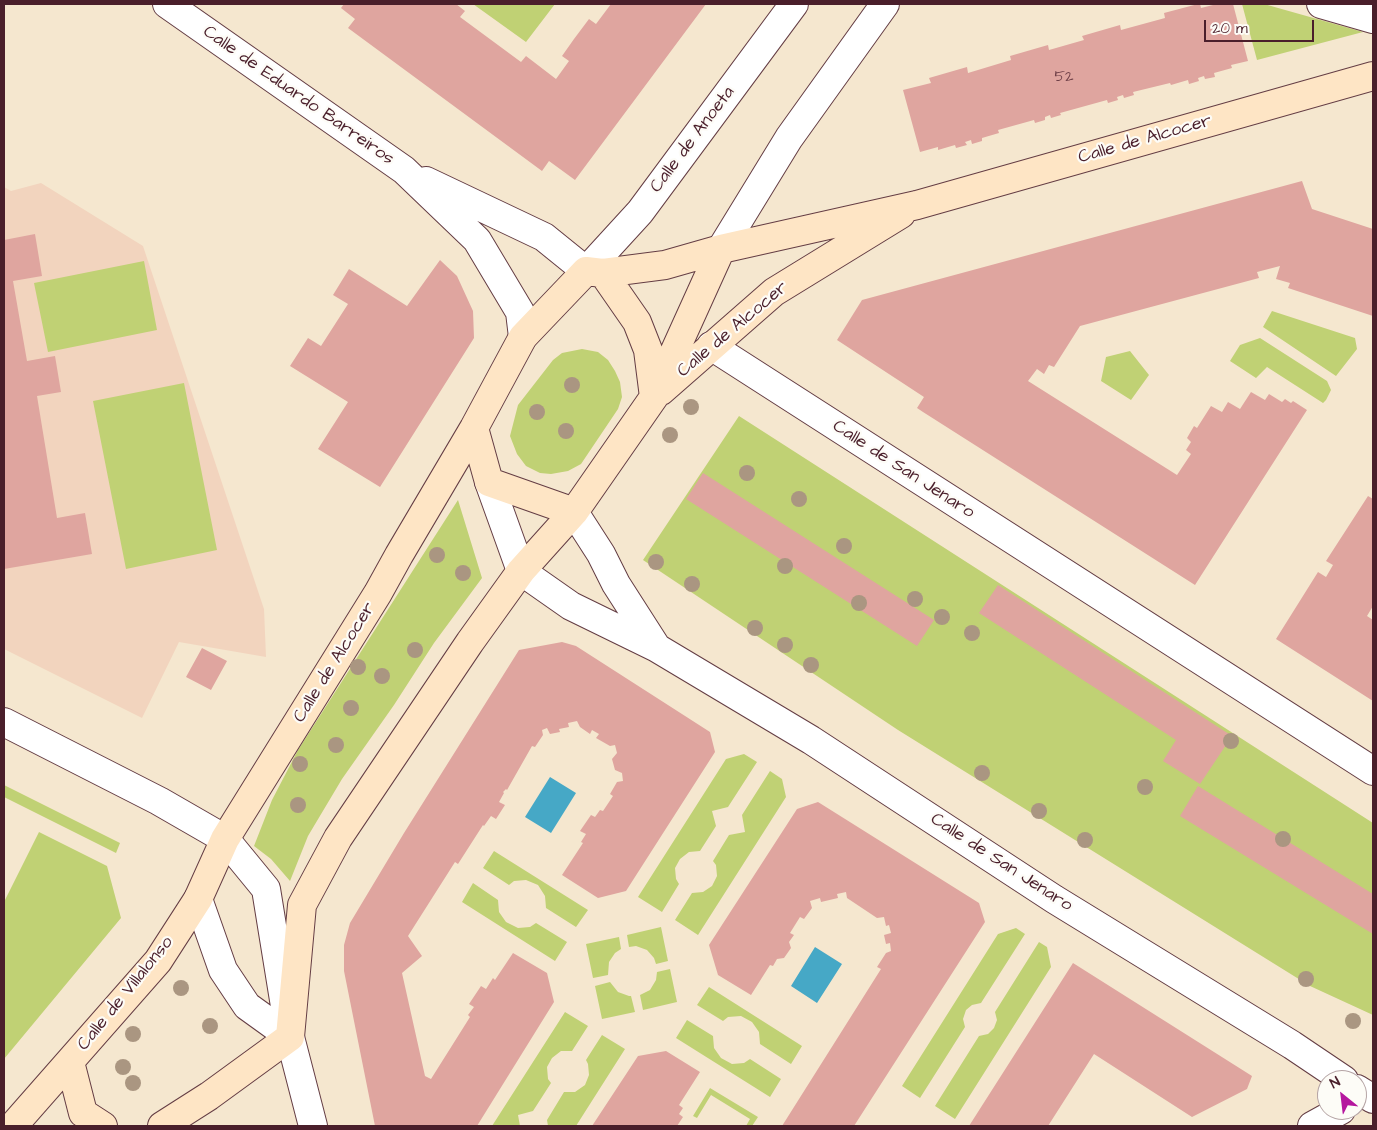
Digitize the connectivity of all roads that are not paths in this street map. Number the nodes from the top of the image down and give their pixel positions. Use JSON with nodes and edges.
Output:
{"nodes":[{"id":1,"x":167,"y":4,"type":"edge"},
{"id":2,"x":794,"y":4,"type":"edge"},
{"id":3,"x":885,"y":4,"type":"edge"},
{"id":4,"x":1322,"y":4,"type":"edge"},
{"id":5,"x":1373,"y":20,"type":"edge"},
{"id":6,"x":1373,"y":76,"type":"edge"},
{"id":7,"x":404,"y":170,"type":"junction"},
{"id":8,"x":917,"y":204,"type":"junction"},
{"id":9,"x":721,"y":249,"type":"junction"},
{"id":10,"x":594,"y":272,"type":"junction"},
{"id":11,"x":523,"y":337,"type":"junction"},
{"id":12,"x":711,"y":346,"type":"junction"},
{"id":13,"x":654,"y":397,"type":"junction"},
{"id":14,"x":474,"y":428,"type":"junction"},
{"id":15,"x":489,"y":482,"type":"junction"},
{"id":16,"x":574,"y":512,"type":"junction"},
{"id":17,"x":521,"y":571,"type":"junction"},
{"id":18,"x":657,"y":648,"type":"junction"},
{"id":19,"x":4,"y":722,"type":"edge"},
{"id":20,"x":1373,"y":771,"type":"edge"},
{"id":21,"x":225,"y":839,"type":"junction"},
{"id":22,"x":198,"y":899,"type":"junction"},
{"id":23,"x":290,"y":1037,"type":"junction"},
{"id":24,"x":70,"y":1062,"type":"junction"},
{"id":25,"x":1329,"y":1070,"type":"edge"},
{"id":26,"x":13,"y":1126,"type":"edge"},
{"id":27,"x":103,"y":1126,"type":"edge"},
{"id":28,"x":162,"y":1126,"type":"edge"},
{"id":29,"x":313,"y":1126,"type":"edge"}],
"edges":[{"from":1,"to":7,"type":"street","name":"Calle de Eduardo Barreiros"},
{"from":2,"to":10,"type":"street","name":"Calle de Anoeta"},
{"from":3,"to":9,"type":"street"},
{"from":4,"to":5,"type":"street"},
{"from":6,"to":8,"type":"main road","name":"Calle de Alcocer"},
{"from":7,"to":10,"type":"street","name":"Calle de Eduardo Barreiros"},
{"from":7,"to":11,"type":"street","name":"Calle de Eduardo Barreiros"},
{"from":8,"to":9,"type":"main road","name":"Calle de Alcocer"},
{"from":8,"to":12,"type":"main road","name":"Calle de Alcocer"},
{"from":9,"to":10,"type":"main road","name":"Calle de Alcocer"},
{"from":9,"to":13,"type":"main road","name":"Calle de Alcocer"},
{"from":10,"to":11,"type":"main road","name":"Calle de Alcocer"},
{"from":10,"to":13,"type":"main road","name":"Calle de Alcocer"},
{"from":11,"to":14,"type":"main road","name":"Calle de Alcocer"},
{"from":12,"to":13,"type":"main road","name":"Calle de Alcocer"},
{"from":12,"to":20,"type":"street","name":"Calle de San Jenaro"},
{"from":13,"to":16,"type":"main road","name":"Calle de Alcocer"},
{"from":14,"to":15,"type":"main road"},
{"from":14,"to":21,"type":"main road","name":"Calle de Alcocer"},
{"from":15,"to":16,"type":"main road"},
{"from":15,"to":17,"type":"street"},
{"from":16,"to":17,"type":"main road","name":"Calle de Alcocer"},
{"from":16,"to":18,"type":"street","name":"Calle de San Jenaro"},
{"from":17,"to":18,"type":"street","name":"Calle de San Jenaro"},
{"from":17,"to":23,"type":"main road","name":"Calle de Alcocer"},
{"from":18,"to":25,"type":"street","name":"Calle de San Jenaro"},
{"from":19,"to":21,"type":"street"},
{"from":21,"to":22,"type":"main road","name":"Calle de Alcocer"},
{"from":21,"to":23,"type":"street"},
{"from":22,"to":23,"type":"street"},
{"from":22,"to":24,"type":"main road","name":"Calle de Villalonso"},
{"from":23,"to":28,"type":"main road"},
{"from":23,"to":29,"type":"street"},
{"from":24,"to":26,"type":"main road","name":"Calle de Villalonso"},
{"from":24,"to":27,"type":"main road","name":"Calle de Villalonso"}]}
